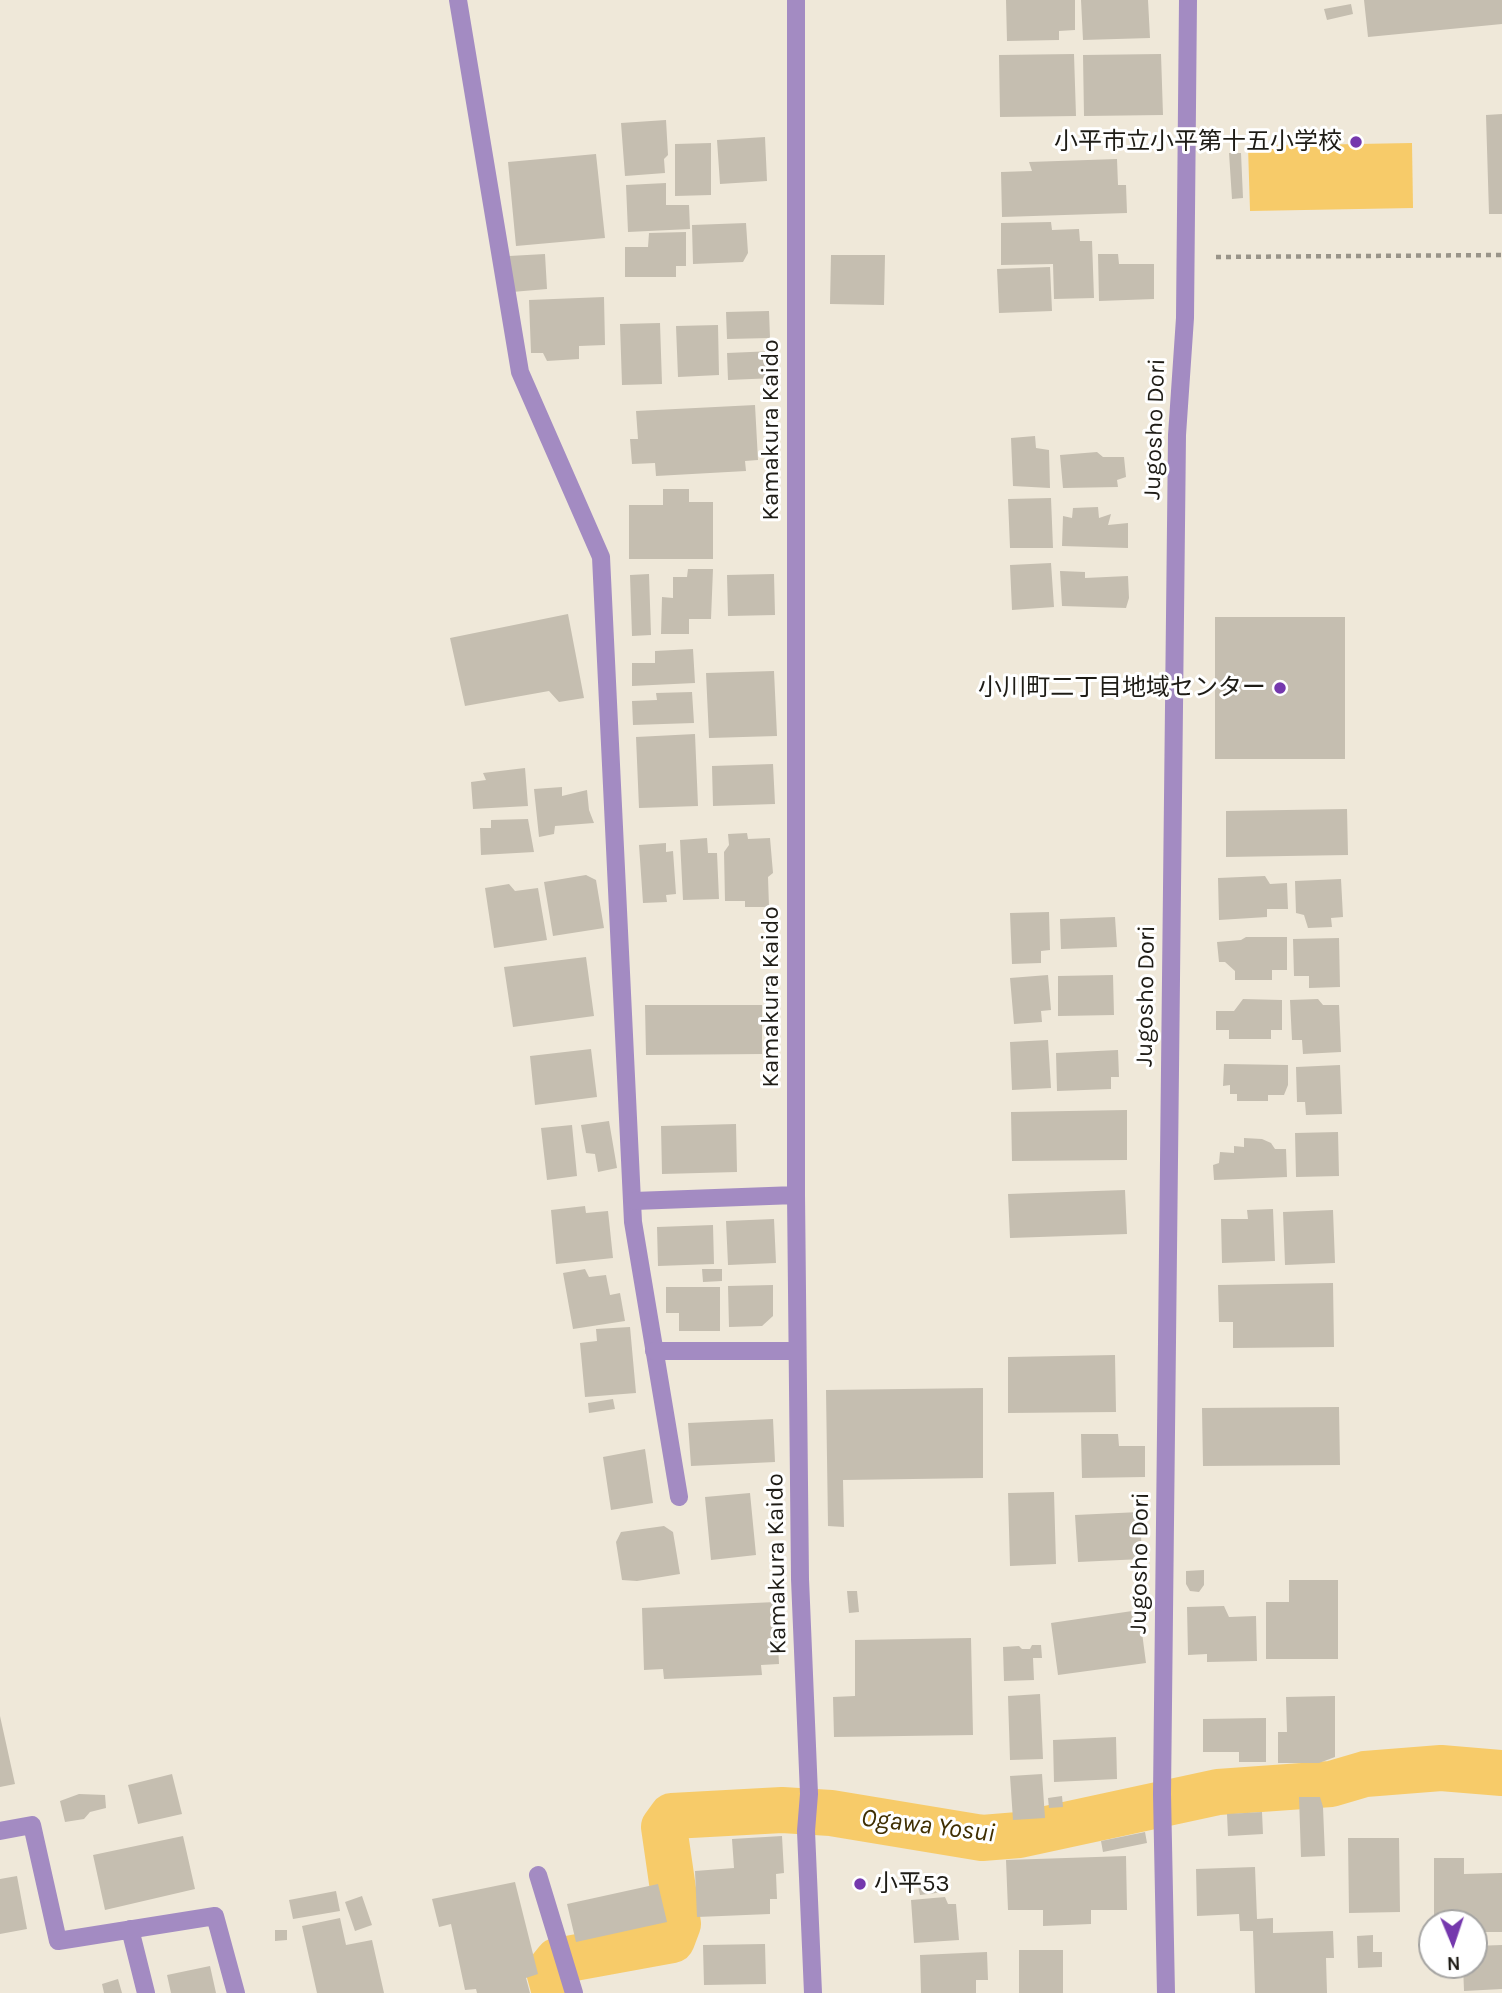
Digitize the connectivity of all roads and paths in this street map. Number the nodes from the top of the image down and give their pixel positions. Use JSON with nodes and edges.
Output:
{"nodes":[{"id":1,"x":458,"y":0,"type":"edge"},
{"id":2,"x":796,"y":0,"type":"edge"},
{"id":3,"x":1188,"y":0,"type":"edge"},
{"id":4,"x":1502,"y":255,"type":"edge"},
{"id":5,"x":1185,"y":258,"type":"junction"},
{"id":6,"x":796,"y":1195,"type":"junction"},
{"id":7,"x":634,"y":1201,"type":"junction"},
{"id":8,"x":654,"y":1351,"type":"junction"},
{"id":9,"x":797,"y":1351,"type":"junction"},
{"id":10,"x":679,"y":1497,"type":"dead end"},
{"id":11,"x":0,"y":1830,"type":"edge"},
{"id":12,"x":538,"y":1875,"type":"dead end"},
{"id":13,"x":130,"y":1930,"type":"junction"},
{"id":14,"x":146,"y":1993,"type":"edge"},
{"id":15,"x":236,"y":1993,"type":"edge"},
{"id":16,"x":574,"y":1993,"type":"edge"},
{"id":17,"x":813,"y":1993,"type":"edge"},
{"id":18,"x":1166,"y":1993,"type":"edge"}],
"edges":[{"from":1,"to":7,"type":"street"},
{"from":2,"to":6,"type":"street","name":"Kamakura Kaido"},
{"from":3,"to":5,"type":"street","name":"Jugosho Dori"},
{"from":4,"to":5,"type":"path"},
{"from":5,"to":18,"type":"street","name":"Jugosho Dori"},
{"from":6,"to":7,"type":"street"},
{"from":6,"to":9,"type":"street","name":"Kamakura Kaido"},
{"from":7,"to":8,"type":"street"},
{"from":8,"to":9,"type":"street"},
{"from":8,"to":10,"type":"street"},
{"from":9,"to":17,"type":"street","name":"Kamakura Kaido"},
{"from":11,"to":13,"type":"street"},
{"from":12,"to":16,"type":"street"},
{"from":13,"to":14,"type":"street"},
{"from":13,"to":15,"type":"street"}]}
